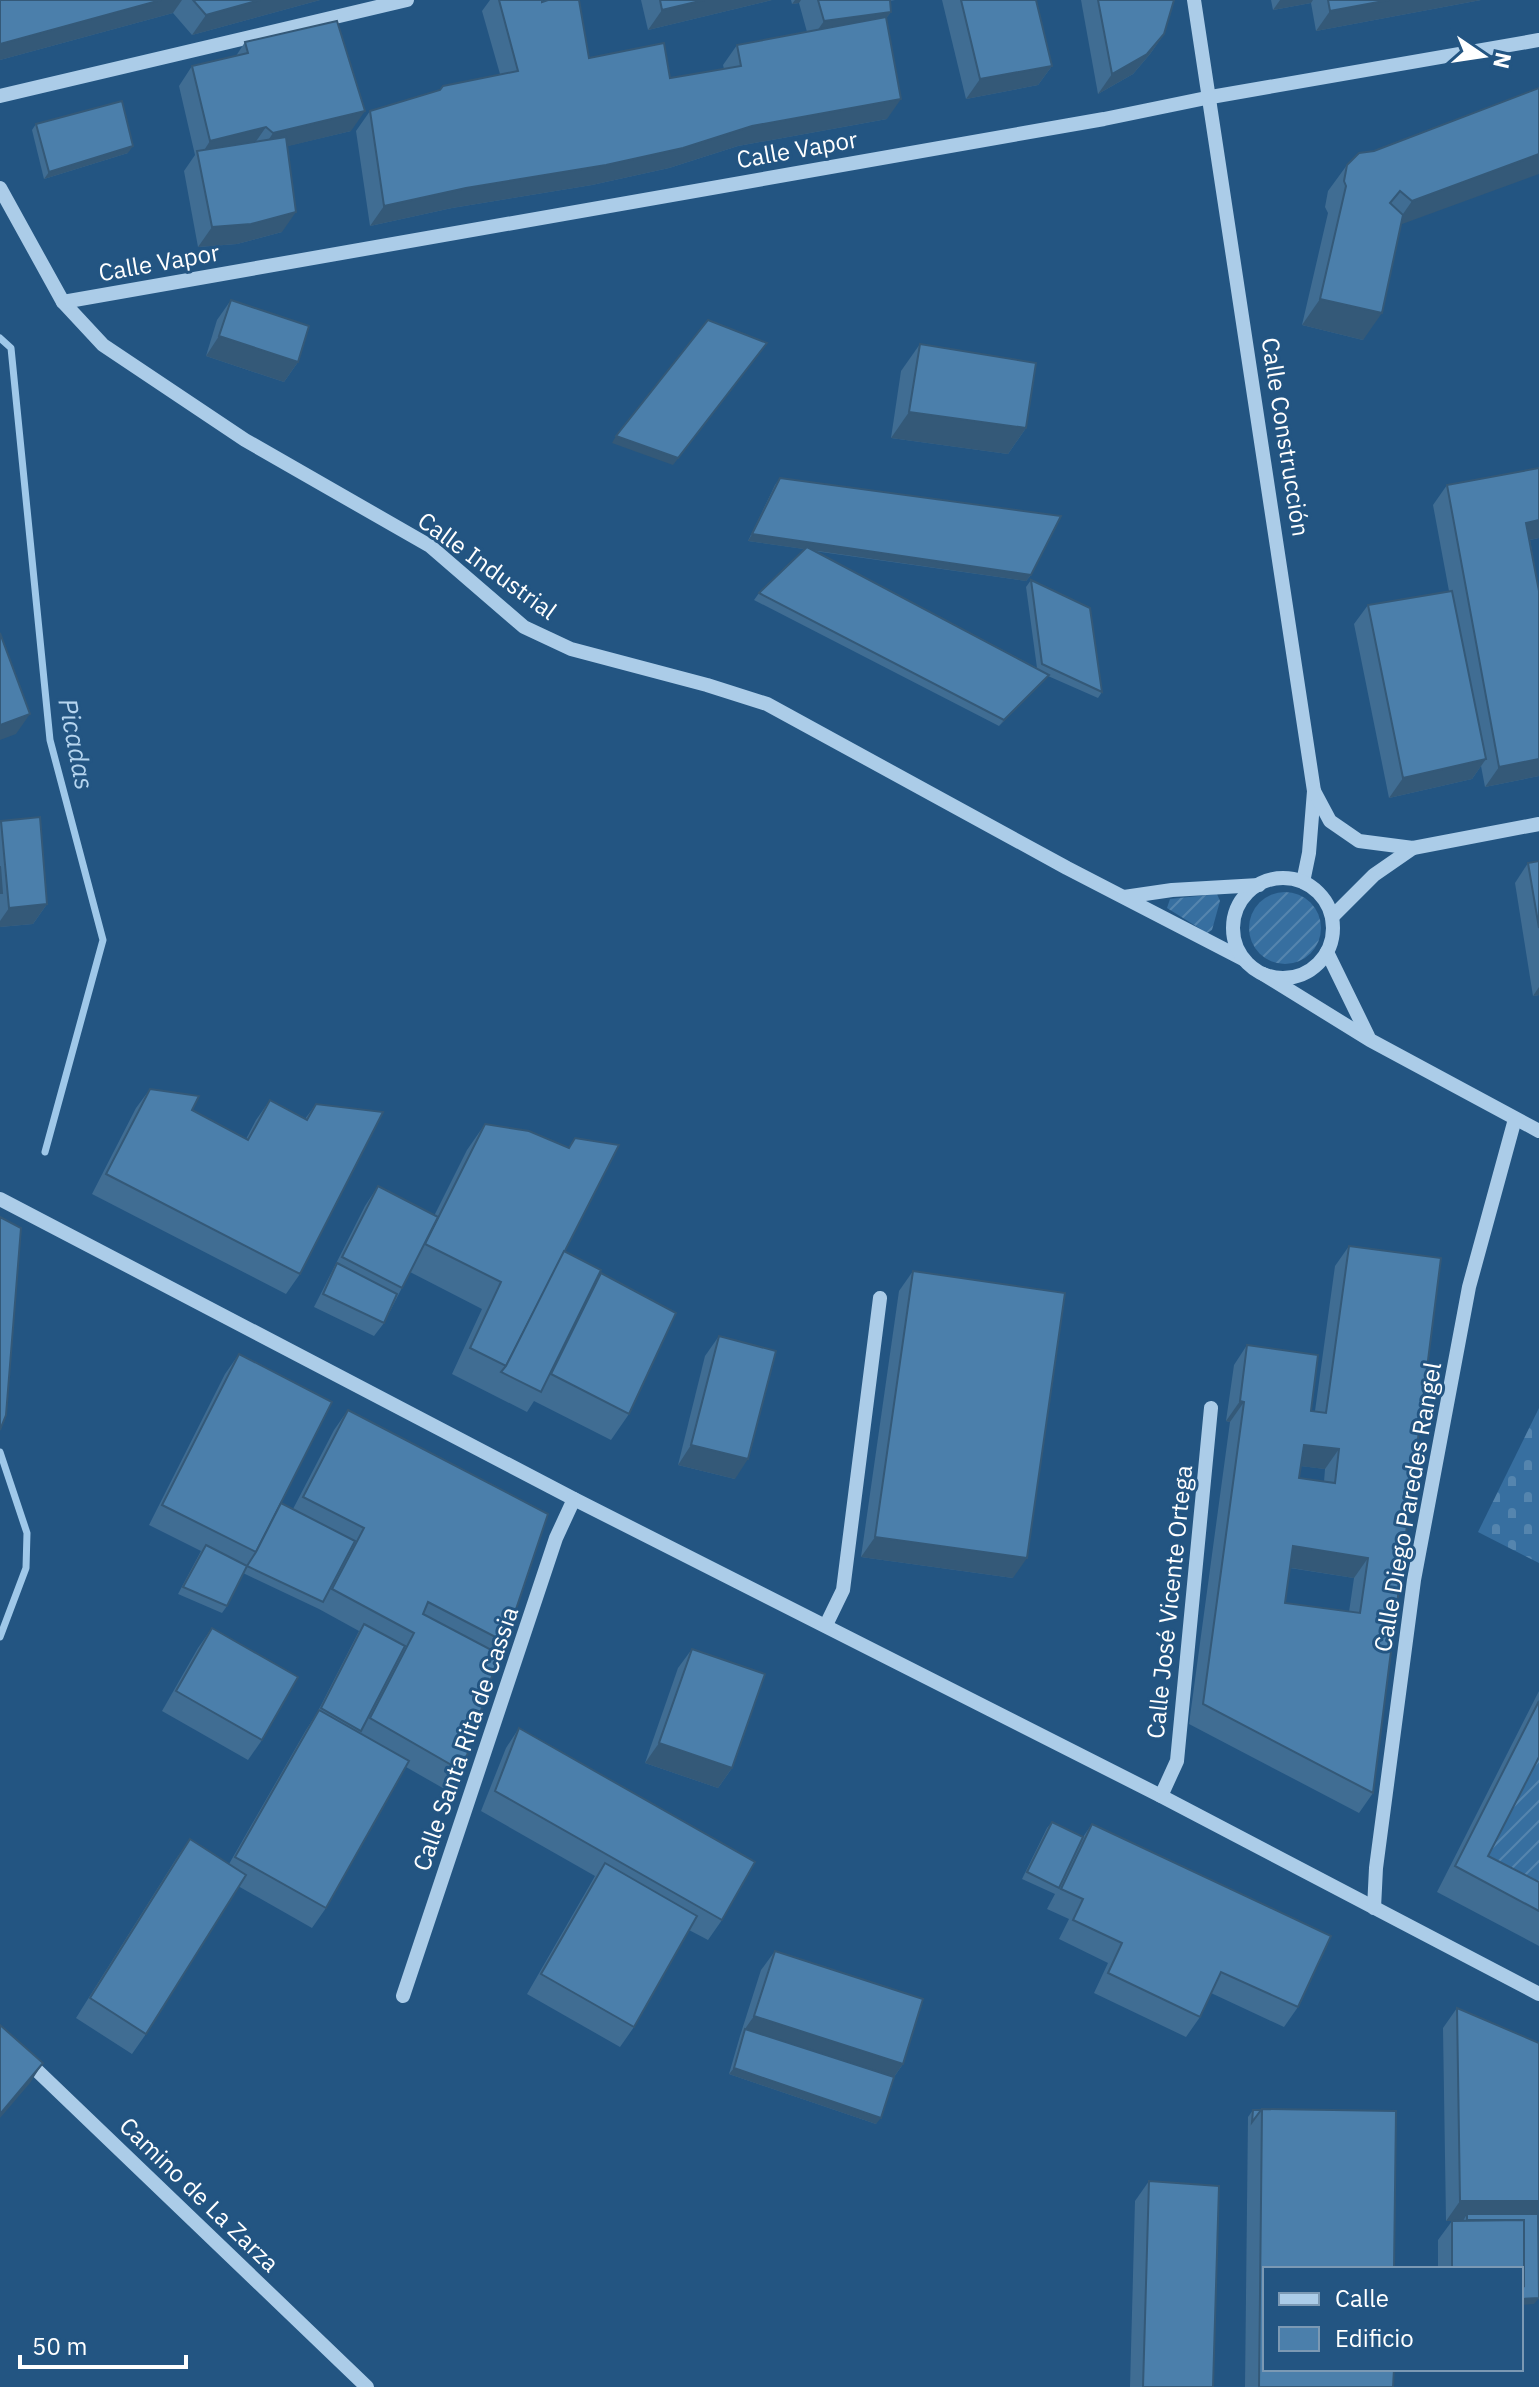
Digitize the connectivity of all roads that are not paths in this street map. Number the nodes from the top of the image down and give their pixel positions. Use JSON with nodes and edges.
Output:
{"nodes":[{"id":1,"x":407,"y":0,"type":"edge"},
{"id":2,"x":1194,"y":0,"type":"edge"},
{"id":3,"x":1539,"y":40,"type":"edge"},
{"id":4,"x":0,"y":96,"type":"edge"},
{"id":5,"x":1211,"y":97,"type":"junction"},
{"id":6,"x":0,"y":188,"type":"edge"},
{"id":7,"x":63,"y":302,"type":"junction"},
{"id":8,"x":1314,"y":791,"type":"junction"},
{"id":9,"x":1539,"y":824,"type":"edge"},
{"id":10,"x":1413,"y":848,"type":"junction"},
{"id":11,"x":1303,"y":882,"type":"junction"},
{"id":12,"x":1259,"y":885,"type":"junction"},
{"id":13,"x":1124,"y":897,"type":"junction"},
{"id":14,"x":1332,"y":917,"type":"junction"},
{"id":15,"x":1327,"y":952,"type":"junction"},
{"id":16,"x":1243,"y":959,"type":"junction"},
{"id":17,"x":1263,"y":974,"type":"junction"},
{"id":18,"x":1370,"y":1040,"type":"junction"},
{"id":19,"x":1515,"y":1119,"type":"junction"},
{"id":20,"x":1539,"y":1131,"type":"edge"},
{"id":21,"x":0,"y":1199,"type":"edge"},
{"id":22,"x":880,"y":1298,"type":"dead end"},
{"id":23,"x":1211,"y":1408,"type":"dead end"},
{"id":24,"x":574,"y":1499,"type":"junction"},
{"id":25,"x":826,"y":1625,"type":"junction"},
{"id":26,"x":1161,"y":1796,"type":"junction"},
{"id":27,"x":1374,"y":1908,"type":"junction"},
{"id":28,"x":1539,"y":1994,"type":"edge"},
{"id":29,"x":403,"y":1996,"type":"dead end"},
{"id":30,"x":0,"y":2035,"type":"edge"},
{"id":31,"x":367,"y":2387,"type":"edge"}],
"edges":[{"from":1,"to":4,"type":"street"},
{"from":2,"to":5,"type":"street","name":"Calle Construcción"},
{"from":3,"to":5,"type":"street","name":"Calle Vapor"},
{"from":5,"to":7,"type":"street","name":"Calle Vapor"},
{"from":5,"to":8,"type":"street","name":"Calle Construcción"},
{"from":6,"to":7,"type":"street","name":"Calle Industrial"},
{"from":7,"to":13,"type":"street","name":"Calle Industrial"},
{"from":8,"to":10,"type":"street"},
{"from":8,"to":11,"type":"street","name":"Calle Construcción"},
{"from":9,"to":10,"type":"street"},
{"from":10,"to":14,"type":"street"},
{"from":11,"to":12,"type":"street"},
{"from":11,"to":14,"type":"street"},
{"from":12,"to":13,"type":"street"},
{"from":12,"to":16,"type":"street"},
{"from":13,"to":16,"type":"street","name":"Calle Industrial"},
{"from":14,"to":15,"type":"street"},
{"from":15,"to":17,"type":"street"},
{"from":15,"to":18,"type":"street"},
{"from":16,"to":17,"type":"street"},
{"from":17,"to":18,"type":"street"},
{"from":18,"to":19,"type":"street"},
{"from":19,"to":20,"type":"street"},
{"from":19,"to":27,"type":"street","name":"Calle Diego Paredes Rangel"},
{"from":21,"to":24,"type":"street"},
{"from":22,"to":25,"type":"street"},
{"from":23,"to":26,"type":"street","name":"Calle José Vicente Ortega"},
{"from":24,"to":25,"type":"street"},
{"from":24,"to":29,"type":"street","name":"Calle Santa Rita de Cassia"},
{"from":25,"to":26,"type":"street"},
{"from":26,"to":27,"type":"street"},
{"from":27,"to":28,"type":"street"},
{"from":30,"to":31,"type":"street","name":"Camino de La Zarza"}]}
